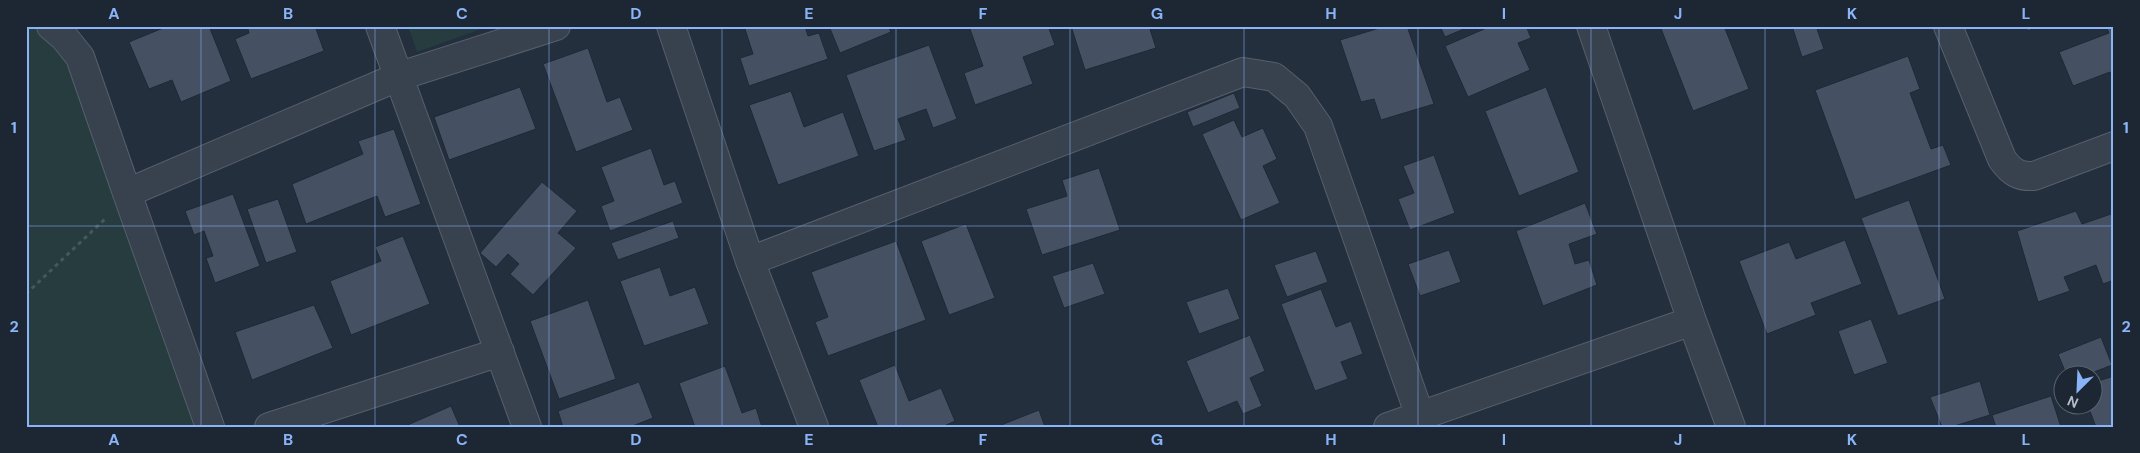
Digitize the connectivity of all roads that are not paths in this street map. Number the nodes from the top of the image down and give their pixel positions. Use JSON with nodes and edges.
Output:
{"nodes":[{"id":1,"x":52,"y":26,"type":"edge"},
{"id":2,"x":380,"y":26,"type":"edge"},
{"id":3,"x":556,"y":26,"type":"edge"},
{"id":4,"x":671,"y":26,"type":"edge"},
{"id":5,"x":1591,"y":26,"type":"edge"},
{"id":6,"x":1948,"y":26,"type":"edge"},
{"id":7,"x":400,"y":76,"type":"junction"},
{"id":8,"x":2114,"y":146,"type":"edge"},
{"id":9,"x":129,"y":198,"type":"junction"},
{"id":10,"x":750,"y":261,"type":"junction"},
{"id":11,"x":1692,"y":321,"type":"junction"},
{"id":12,"x":500,"y":352,"type":"junction"},
{"id":13,"x":1420,"y":416,"type":"junction"},
{"id":14,"x":210,"y":427,"type":"edge"},
{"id":15,"x":269,"y":427,"type":"edge"},
{"id":16,"x":526,"y":427,"type":"edge"},
{"id":17,"x":814,"y":427,"type":"edge"},
{"id":18,"x":1388,"y":427,"type":"edge"},
{"id":19,"x":1731,"y":427,"type":"edge"}],
"edges":[{"from":1,"to":9,"type":"street"},
{"from":2,"to":7,"type":"street"},
{"from":3,"to":7,"type":"street"},
{"from":4,"to":10,"type":"street"},
{"from":5,"to":11,"type":"street"},
{"from":6,"to":8,"type":"street"},
{"from":7,"to":9,"type":"street"},
{"from":7,"to":12,"type":"street"},
{"from":9,"to":14,"type":"street"},
{"from":10,"to":13,"type":"street"},
{"from":10,"to":17,"type":"street"},
{"from":11,"to":13,"type":"street"},
{"from":11,"to":19,"type":"street"},
{"from":12,"to":15,"type":"street"},
{"from":12,"to":16,"type":"street"},
{"from":13,"to":18,"type":"street"}]}
